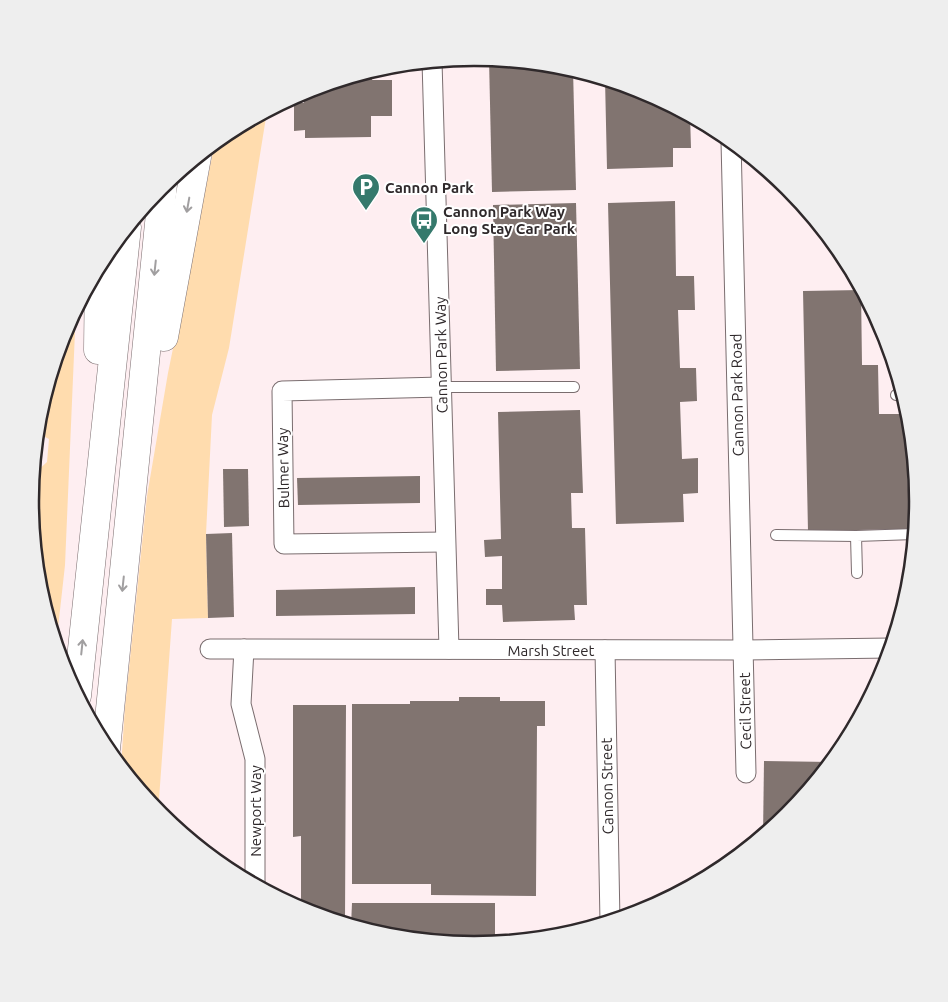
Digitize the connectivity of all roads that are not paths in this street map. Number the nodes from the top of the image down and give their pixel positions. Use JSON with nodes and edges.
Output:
{"nodes":[{"id":1,"x":432,"y":68,"type":"edge"},
{"id":2,"x":731,"y":150,"type":"edge"},
{"id":3,"x":195,"y":167,"type":"edge"},
{"id":4,"x":162,"y":198,"type":"edge"},
{"id":5,"x":126,"y":241,"type":"edge"},
{"id":6,"x":100,"y":279,"type":"edge"},
{"id":7,"x":442,"y":387,"type":"junction"},
{"id":8,"x":574,"y":387,"type":"dead end"},
{"id":9,"x":94,"y":532,"type":"junction"},
{"id":10,"x":908,"y":534,"type":"edge"},
{"id":11,"x":128,"y":535,"type":"junction"},
{"id":12,"x":776,"y":535,"type":"dead end"},
{"id":13,"x":856,"y":536,"type":"junction"},
{"id":14,"x":445,"y":542,"type":"junction"},
{"id":15,"x":857,"y":573,"type":"dead end"},
{"id":16,"x":883,"y":648,"type":"edge"},
{"id":17,"x":210,"y":649,"type":"dead end"},
{"id":18,"x":244,"y":649,"type":"junction"},
{"id":19,"x":449,"y":650,"type":"junction"},
{"id":20,"x":605,"y":650,"type":"junction"},
{"id":21,"x":743,"y":650,"type":"junction"},
{"id":22,"x":78,"y":682,"type":"edge"},
{"id":23,"x":107,"y":736,"type":"edge"},
{"id":24,"x":746,"y":773,"type":"dead end"},
{"id":25,"x":255,"y":877,"type":"edge"},
{"id":26,"x":610,"y":914,"type":"edge"}],
"edges":[{"from":1,"to":7,"type":"street","name":"Cannon Park Way"},
{"from":2,"to":21,"type":"street","name":"Cannon Park Road"},
{"from":3,"to":11,"type":"highway","one_way":true},
{"from":4,"to":11,"type":"highway","one_way":true},
{"from":5,"to":9,"type":"highway"},
{"from":6,"to":9,"type":"highway"},
{"from":7,"to":8,"type":"lane"},
{"from":7,"to":14,"type":"street","name":"Cannon Park Way"},
{"from":7,"to":14,"type":"street","name":"Bulmer Way"},
{"from":22,"to":9,"type":"highway","one_way":true},
{"from":10,"to":13,"type":"lane"},
{"from":11,"to":23,"type":"highway","one_way":true},
{"from":12,"to":13,"type":"lane"},
{"from":13,"to":15,"type":"lane"},
{"from":14,"to":19,"type":"street","name":"Cannon Park Way"},
{"from":16,"to":21,"type":"street","name":"Marsh Street"},
{"from":17,"to":18,"type":"street","name":"Marsh Street"},
{"from":18,"to":19,"type":"street","name":"Marsh Street"},
{"from":18,"to":25,"type":"street","name":"Newport Way"},
{"from":19,"to":20,"type":"street","name":"Marsh Street"},
{"from":20,"to":21,"type":"street","name":"Marsh Street"},
{"from":20,"to":26,"type":"street","name":"Cannon Street"},
{"from":21,"to":24,"type":"street","name":"Cecil Street"}]}
